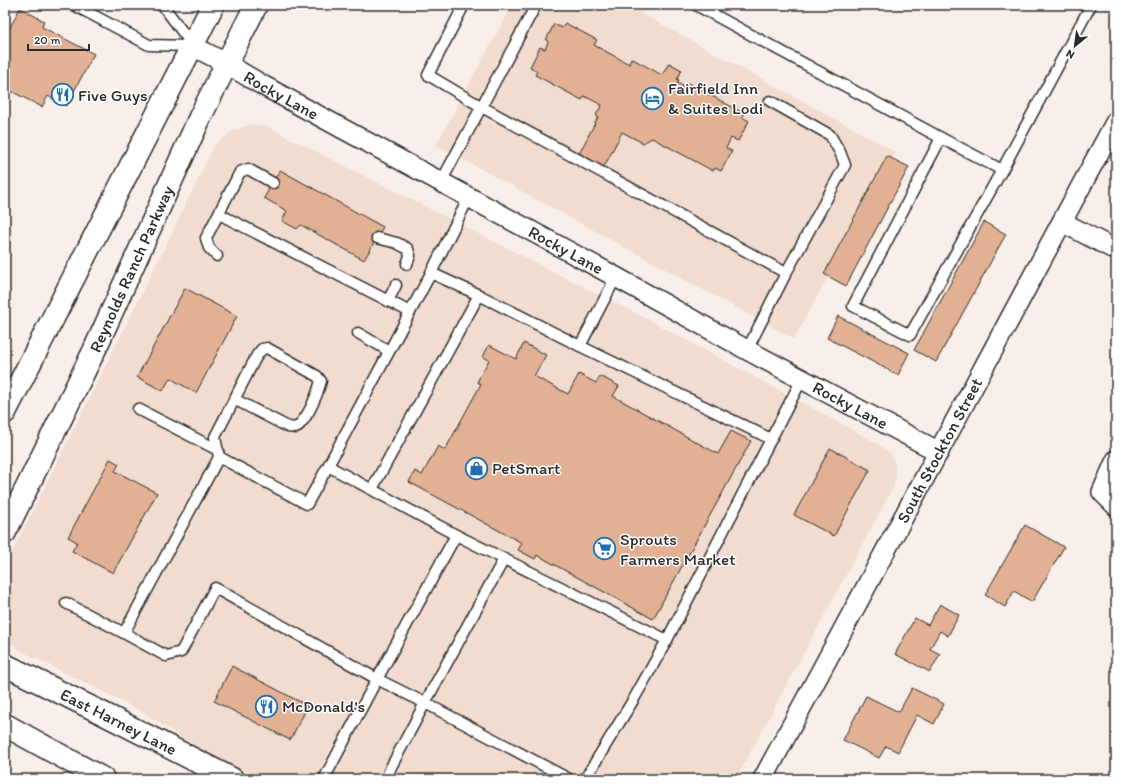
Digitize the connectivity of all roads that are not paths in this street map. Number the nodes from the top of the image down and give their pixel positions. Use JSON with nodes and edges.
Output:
{"nodes":[{"id":1,"x":74,"y":5,"type":"edge"},
{"id":2,"x":160,"y":5,"type":"edge"},
{"id":3,"x":213,"y":5,"type":"edge"},
{"id":4,"x":256,"y":5,"type":"edge"},
{"id":5,"x":464,"y":5,"type":"edge"},
{"id":6,"x":536,"y":5,"type":"edge"},
{"id":7,"x":696,"y":5,"type":"edge"},
{"id":8,"x":1090,"y":5,"type":"edge"},
{"id":9,"x":193,"y":46,"type":"junction"},
{"id":10,"x":227,"y":64,"type":"junction"},
{"id":11,"x":770,"y":101,"type":"dead end"},
{"id":12,"x":482,"y":107,"type":"junction"},
{"id":13,"x":1116,"y":121,"type":"edge"},
{"id":14,"x":941,"y":138,"type":"junction"},
{"id":15,"x":1002,"y":170,"type":"junction"},
{"id":16,"x":441,"y":182,"type":"junction"},
{"id":17,"x":273,"y":183,"type":"dead end"},
{"id":18,"x":469,"y":197,"type":"junction"},
{"id":19,"x":219,"y":214,"type":"junction"},
{"id":20,"x":1062,"y":222,"type":"junction"},
{"id":21,"x":377,"y":238,"type":"dead end"},
{"id":22,"x":1116,"y":250,"type":"edge"},
{"id":23,"x":217,"y":256,"type":"dead end"},
{"id":24,"x":407,"y":264,"type":"dead end"},
{"id":25,"x":786,"y":272,"type":"junction"},
{"id":26,"x":431,"y":273,"type":"junction"},
{"id":27,"x":616,"y":277,"type":"junction"},
{"id":28,"x":396,"y":286,"type":"dead end"},
{"id":29,"x":479,"y":295,"type":"junction"},
{"id":30,"x":388,"y":301,"type":"junction"},
{"id":31,"x":410,"y":312,"type":"junction"},
{"id":32,"x":358,"y":333,"type":"dead end"},
{"id":33,"x":580,"y":346,"type":"junction"},
{"id":34,"x":747,"y":350,"type":"junction"},
{"id":35,"x":389,"y":351,"type":"junction"},
{"id":36,"x":802,"y":380,"type":"junction"},
{"id":37,"x":234,"y":399,"type":"junction"},
{"id":38,"x":138,"y":409,"type":"dead end"},
{"id":39,"x":5,"y":412,"type":"edge"},
{"id":40,"x":771,"y":439,"type":"junction"},
{"id":41,"x":939,"y":452,"type":"junction"},
{"id":42,"x":218,"y":454,"type":"junction"},
{"id":43,"x":1116,"y":460,"type":"edge"},
{"id":44,"x":328,"y":466,"type":"junction"},
{"id":45,"x":372,"y":489,"type":"junction"},
{"id":46,"x":1116,"y":506,"type":"edge"},
{"id":47,"x":5,"y":532,"type":"edge"},
{"id":48,"x":456,"y":535,"type":"junction"},
{"id":49,"x":504,"y":559,"type":"junction"},
{"id":50,"x":66,"y":603,"type":"dead end"},
{"id":51,"x":124,"y":633,"type":"junction"},
{"id":52,"x":667,"y":640,"type":"junction"},
{"id":53,"x":5,"y":665,"type":"edge"},
{"id":54,"x":377,"y":679,"type":"junction"},
{"id":55,"x":425,"y":703,"type":"junction"},
{"id":56,"x":5,"y":725,"type":"edge"},
{"id":57,"x":103,"y":779,"type":"edge"},
{"id":58,"x":232,"y":779,"type":"edge"},
{"id":59,"x":324,"y":779,"type":"edge"},
{"id":60,"x":386,"y":779,"type":"edge"},
{"id":61,"x":569,"y":779,"type":"edge"},
{"id":62,"x":586,"y":779,"type":"edge"},
{"id":63,"x":763,"y":779,"type":"edge"}],
"edges":[{"from":1,"to":9,"type":"lane"},
{"from":2,"to":9,"type":"lane"},
{"from":3,"to":9,"type":"street"},
{"from":4,"to":10,"type":"street","name":"Reynolds Ranch Parkway"},
{"from":5,"to":12,"type":"lane"},
{"from":6,"to":12,"type":"lane"},
{"from":7,"to":14,"type":"lane"},
{"from":8,"to":15,"type":"lane"},
{"from":9,"to":10,"type":"street","name":"Rocky Lane"},
{"from":9,"to":39,"type":"street"},
{"from":10,"to":16,"type":"street","name":"Rocky Lane"},
{"from":10,"to":47,"type":"street","name":"Reynolds Ranch Parkway"},
{"from":11,"to":25,"type":"lane"},
{"from":12,"to":16,"type":"lane"},
{"from":12,"to":25,"type":"lane"},
{"from":13,"to":20,"type":"street","name":"South Stockton Street"},
{"from":14,"to":15,"type":"lane"},
{"from":14,"to":15,"type":"lane"},
{"from":16,"to":18,"type":"street","name":"Rocky Lane"},
{"from":17,"to":19,"type":"lane"},
{"from":18,"to":26,"type":"lane"},
{"from":18,"to":27,"type":"street","name":"Rocky Lane"},
{"from":19,"to":23,"type":"lane"},
{"from":19,"to":30,"type":"lane"},
{"from":20,"to":22,"type":"street"},
{"from":20,"to":41,"type":"street","name":"South Stockton Street"},
{"from":21,"to":24,"type":"lane"},
{"from":25,"to":34,"type":"lane"},
{"from":26,"to":29,"type":"lane"},
{"from":26,"to":31,"type":"lane"},
{"from":27,"to":33,"type":"lane"},
{"from":27,"to":34,"type":"street","name":"Rocky Lane"},
{"from":28,"to":30,"type":"lane"},
{"from":29,"to":33,"type":"lane"},
{"from":29,"to":45,"type":"lane"},
{"from":30,"to":31,"type":"lane"},
{"from":31,"to":35,"type":"lane"},
{"from":32,"to":35,"type":"lane"},
{"from":33,"to":40,"type":"lane"},
{"from":34,"to":36,"type":"street","name":"Rocky Lane"},
{"from":35,"to":44,"type":"lane"},
{"from":36,"to":40,"type":"lane"},
{"from":36,"to":41,"type":"street","name":"Rocky Lane"},
{"from":37,"to":37,"type":"lane"},
{"from":37,"to":42,"type":"lane"},
{"from":38,"to":42,"type":"lane"},
{"from":40,"to":52,"type":"lane"},
{"from":41,"to":63,"type":"street","name":"South Stockton Street"},
{"from":42,"to":44,"type":"lane"},
{"from":42,"to":51,"type":"lane"},
{"from":43,"to":46,"type":"street"},
{"from":44,"to":45,"type":"lane"},
{"from":45,"to":48,"type":"lane"},
{"from":48,"to":49,"type":"lane"},
{"from":48,"to":54,"type":"lane"},
{"from":49,"to":52,"type":"lane"},
{"from":49,"to":55,"type":"lane"},
{"from":50,"to":51,"type":"lane"},
{"from":51,"to":54,"type":"lane"},
{"from":52,"to":62,"type":"lane"},
{"from":53,"to":58,"type":"street","name":"East Harney Lane"},
{"from":54,"to":55,"type":"lane"},
{"from":54,"to":59,"type":"lane"},
{"from":55,"to":60,"type":"lane"},
{"from":55,"to":61,"type":"lane"},
{"from":56,"to":57,"type":"street"}]}
